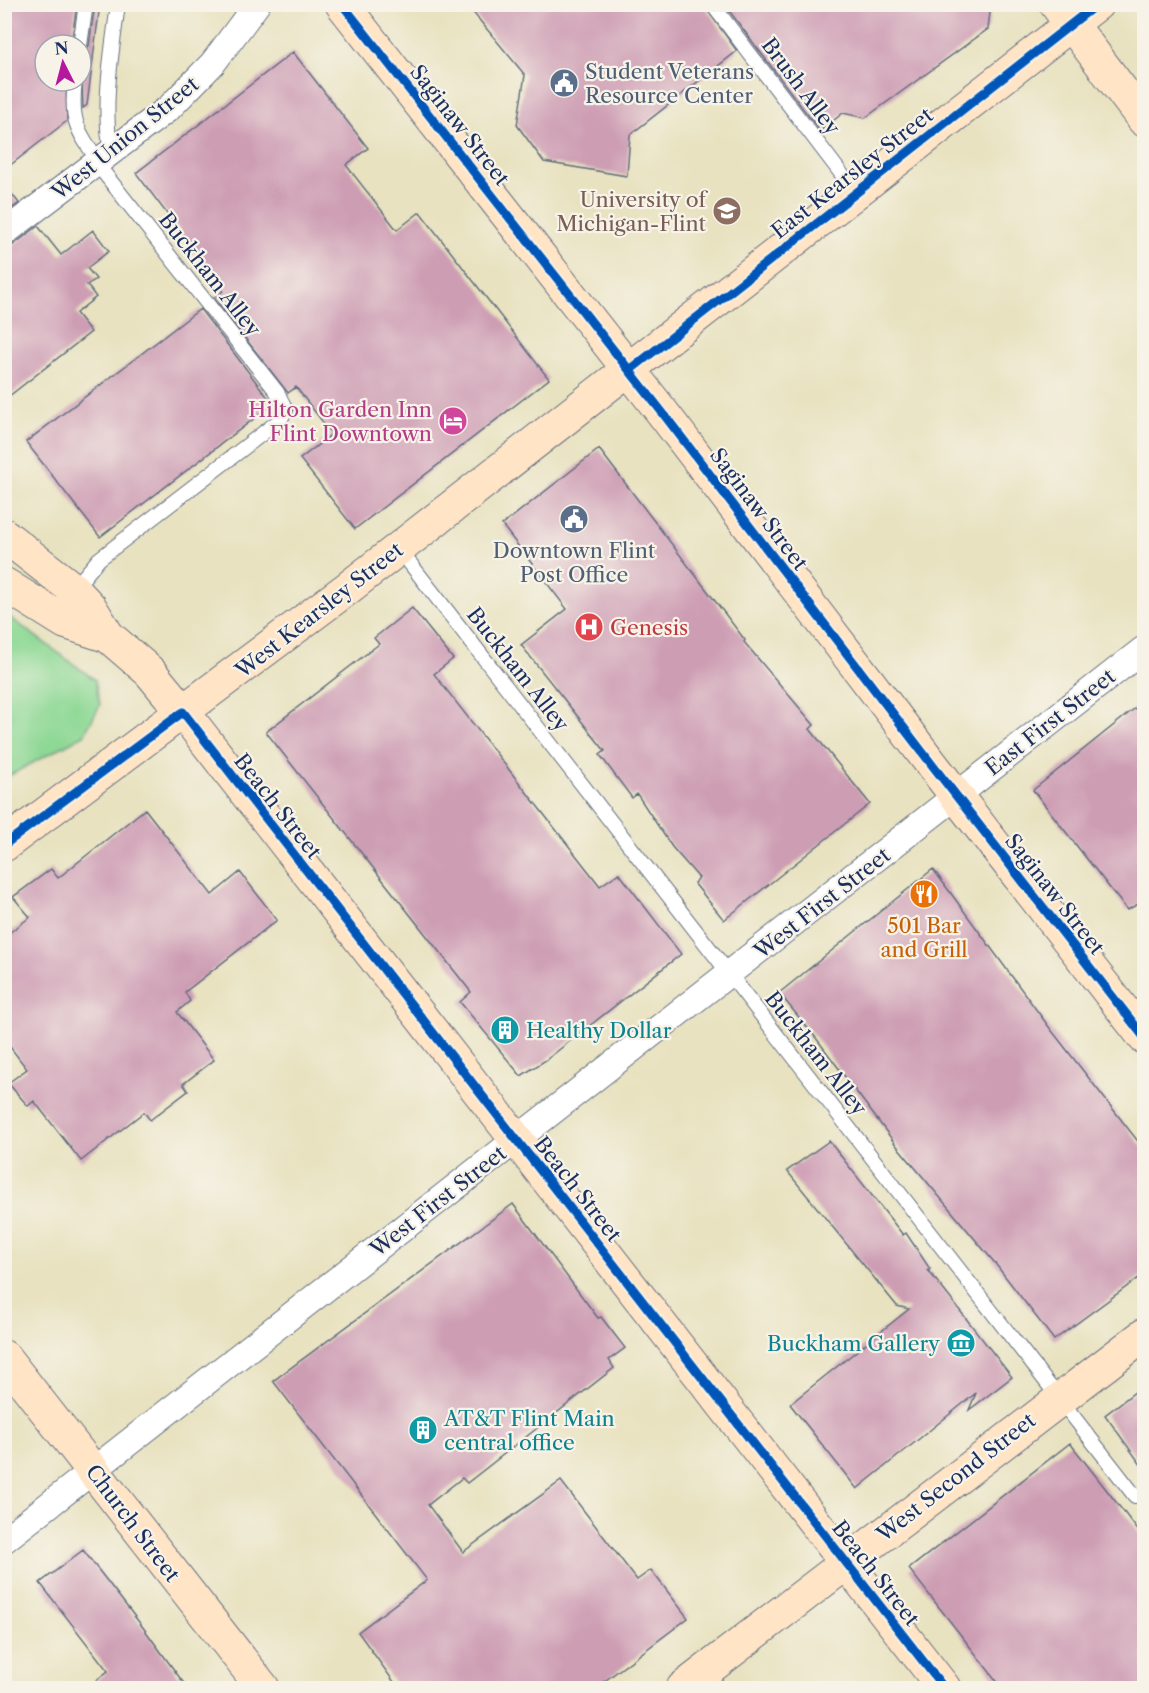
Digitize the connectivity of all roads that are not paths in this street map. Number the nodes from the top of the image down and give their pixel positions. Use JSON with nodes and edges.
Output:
{"nodes":[{"id":1,"x":86,"y":4,"type":"edge"},
{"id":2,"x":118,"y":4,"type":"edge"},
{"id":3,"x":257,"y":4,"type":"edge"},
{"id":4,"x":342,"y":4,"type":"edge"},
{"id":5,"x":712,"y":4,"type":"edge"},
{"id":6,"x":1097,"y":4,"type":"edge"},
{"id":7,"x":1063,"y":15,"type":"edge"},
{"id":8,"x":82,"y":33,"type":"edge"},
{"id":9,"x":74,"y":93,"type":"edge"},
{"id":10,"x":1144,"y":120,"type":"edge"},
{"id":11,"x":102,"y":159,"type":"junction"},
{"id":12,"x":856,"y":193,"type":"junction"},
{"id":13,"x":4,"y":233,"type":"edge"},
{"id":14,"x":630,"y":370,"type":"junction"},
{"id":15,"x":4,"y":535,"type":"edge"},
{"id":16,"x":399,"y":549,"type":"junction"},
{"id":17,"x":4,"y":584,"type":"edge"},
{"id":18,"x":64,"y":602,"type":"junction"},
{"id":19,"x":1144,"y":649,"type":"edge"},
{"id":20,"x":183,"y":712,"type":"junction"},
{"id":21,"x":957,"y":796,"type":"junction"},
{"id":22,"x":4,"y":845,"type":"edge"},
{"id":23,"x":729,"y":975,"type":"junction"},
{"id":24,"x":1144,"y":1037,"type":"edge"},
{"id":25,"x":517,"y":1140,"type":"junction"},
{"id":26,"x":1144,"y":1335,"type":"edge"},
{"id":27,"x":4,"y":1357,"type":"edge"},
{"id":28,"x":1059,"y":1398,"type":"junction"},
{"id":29,"x":94,"y":1471,"type":"junction"},
{"id":30,"x":1135,"y":1496,"type":"dead end"},
{"id":31,"x":4,"y":1540,"type":"edge"},
{"id":32,"x":845,"y":1562,"type":"junction"},
{"id":33,"x":262,"y":1689,"type":"edge"},
{"id":34,"x":683,"y":1689,"type":"edge"},
{"id":35,"x":944,"y":1689,"type":"edge"}],
"edges":[{"from":1,"to":8,"type":"lane"},
{"from":2,"to":11,"type":"lane"},
{"from":3,"to":11,"type":"street","name":"West Union Street"},
{"from":4,"to":14,"type":"street","name":"Saginaw Street"},
{"from":5,"to":12,"type":"lane","name":"Brush Alley"},
{"from":6,"to":7,"type":"street","name":"East Kearsley Street"},
{"from":7,"to":10,"type":"street"},
{"from":7,"to":12,"type":"street","name":"East Kearsley Street"},
{"from":9,"to":11,"type":"lane","name":"Buckham Alley"},
{"from":11,"to":13,"type":"street","name":"West Union Street"},
{"from":11,"to":18,"type":"lane","name":"Buckham Alley"},
{"from":12,"to":14,"type":"street","name":"East Kearsley Street"},
{"from":14,"to":16,"type":"street","name":"West Kearsley Street"},
{"from":14,"to":21,"type":"street","name":"Saginaw Street"},
{"from":15,"to":18,"type":"street","name":"Beach Street"},
{"from":16,"to":20,"type":"street","name":"West Kearsley Street"},
{"from":16,"to":23,"type":"lane","name":"Buckham Alley"},
{"from":17,"to":18,"type":"street","name":"Beach Street"},
{"from":18,"to":20,"type":"street","name":"Beach Street"},
{"from":19,"to":21,"type":"street","name":"East First Street"},
{"from":20,"to":22,"type":"street","name":"West Kearsley Street"},
{"from":20,"to":25,"type":"street","name":"Beach Street"},
{"from":21,"to":23,"type":"street","name":"West First Street"},
{"from":21,"to":24,"type":"street","name":"Saginaw Street"},
{"from":23,"to":25,"type":"street","name":"West First Street"},
{"from":23,"to":28,"type":"lane","name":"Buckham Alley"},
{"from":25,"to":29,"type":"street","name":"West First Street"},
{"from":25,"to":32,"type":"street","name":"Beach Street"},
{"from":26,"to":28,"type":"street","name":"West Second Street"},
{"from":27,"to":29,"type":"street","name":"Church Street"},
{"from":28,"to":30,"type":"lane","name":"Buckham Alley"},
{"from":28,"to":32,"type":"street","name":"West Second Street"},
{"from":29,"to":31,"type":"street","name":"West First Street"},
{"from":29,"to":33,"type":"street","name":"Church Street"},
{"from":32,"to":34,"type":"street","name":"West Second Street"},
{"from":32,"to":35,"type":"street","name":"Beach Street"}]}
